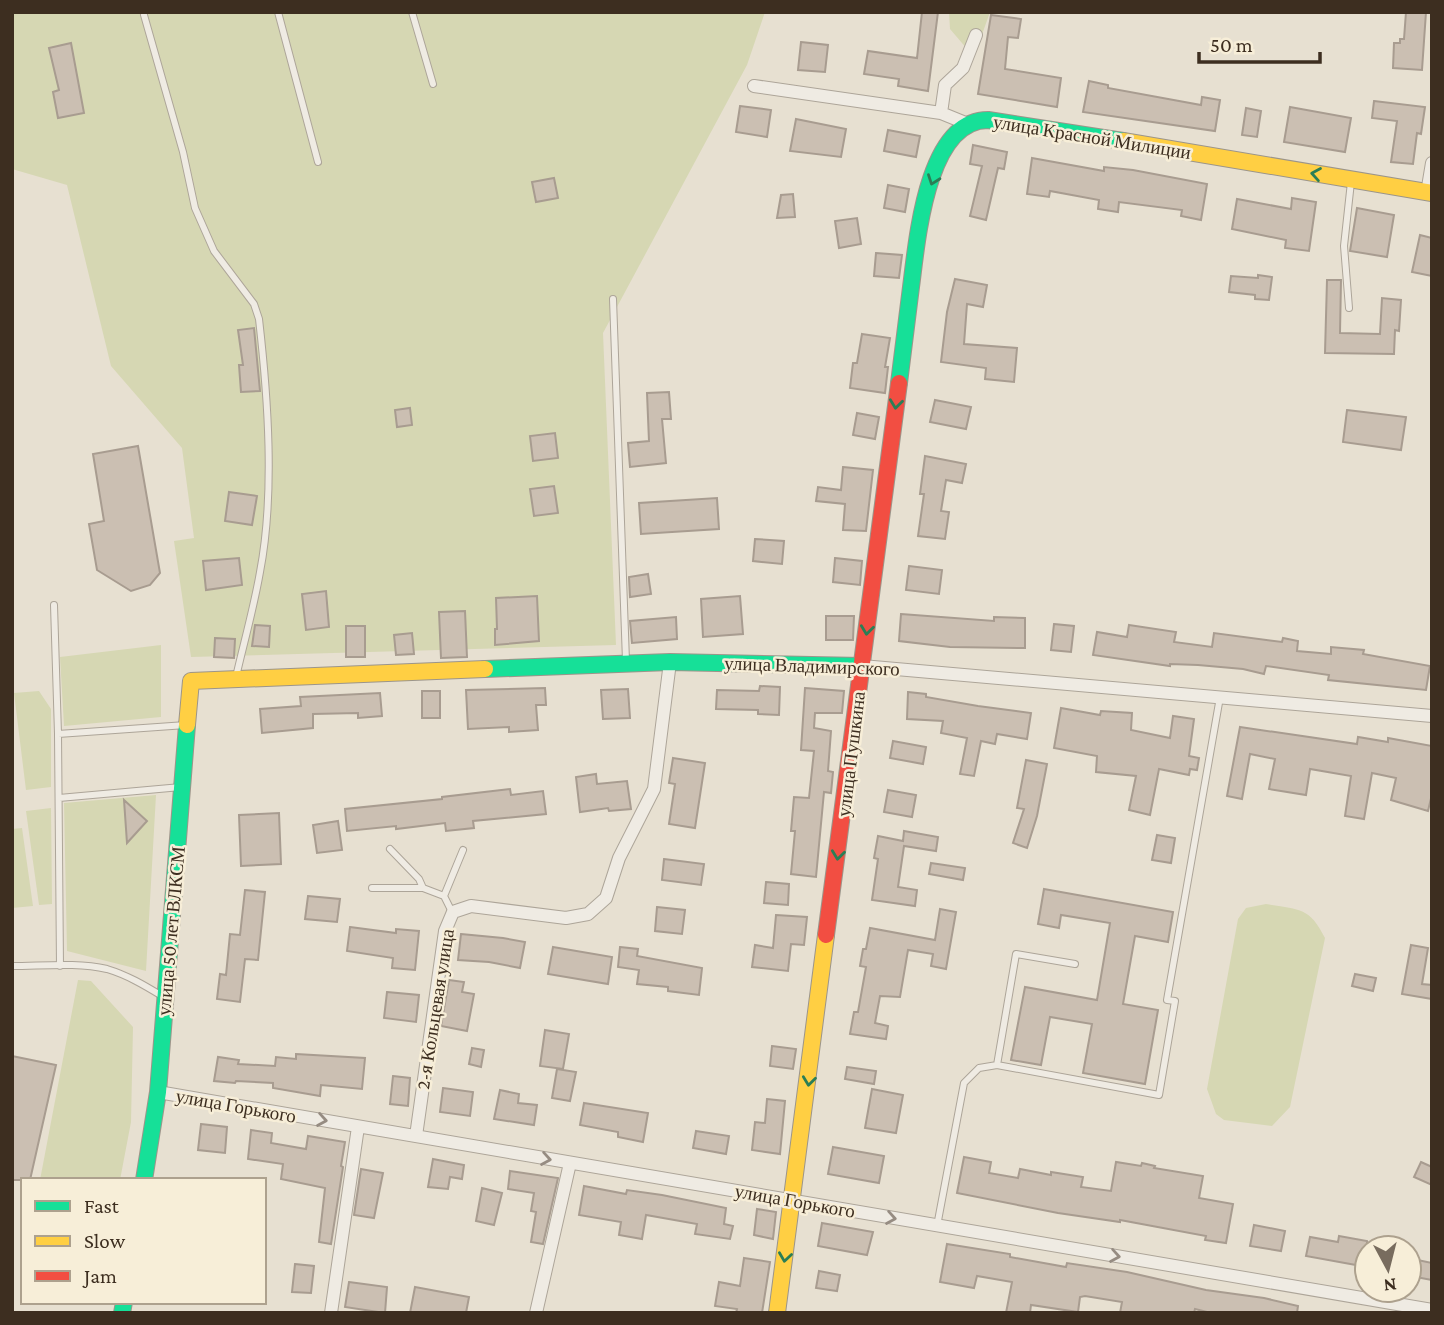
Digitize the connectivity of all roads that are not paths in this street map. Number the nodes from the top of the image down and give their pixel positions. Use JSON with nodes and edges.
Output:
{"nodes":[{"id":1,"x":278,"y":12,"type":"edge"},
{"id":2,"x":412,"y":12,"type":"edge"},
{"id":3,"x":144,"y":15,"type":"dead end"},
{"id":4,"x":976,"y":35,"type":"dead end"},
{"id":5,"x":433,"y":84,"type":"dead end"},
{"id":6,"x":754,"y":86,"type":"dead end"},
{"id":7,"x":941,"y":113,"type":"junction"},
{"id":8,"x":968,"y":124,"type":"junction"},
{"id":9,"x":318,"y":162,"type":"dead end"},
{"id":10,"x":1432,"y":163,"type":"edge"},
{"id":11,"x":1351,"y":180,"type":"junction"},
{"id":12,"x":1429,"y":193,"type":"edge"},
{"id":13,"x":612,"y":299,"type":"dead end"},
{"id":14,"x":1349,"y":307,"type":"dead end"},
{"id":15,"x":54,"y":605,"type":"dead end"},
{"id":16,"x":670,"y":662,"type":"junction"},
{"id":17,"x":626,"y":664,"type":"junction"},
{"id":18,"x":862,"y":666,"type":"junction"},
{"id":19,"x":235,"y":679,"type":"junction"},
{"id":20,"x":191,"y":681,"type":"joint"},
{"id":21,"x":1220,"y":697,"type":"junction"},
{"id":22,"x":1432,"y":716,"type":"edge"},
{"id":23,"x":188,"y":725,"type":"junction"},
{"id":24,"x":58,"y":734,"type":"junction"},
{"id":25,"x":183,"y":787,"type":"junction"},
{"id":26,"x":59,"y":797,"type":"junction"},
{"id":27,"x":390,"y":849,"type":"dead end"},
{"id":28,"x":463,"y":850,"type":"dead end"},
{"id":29,"x":372,"y":888,"type":"dead end"},
{"id":30,"x":423,"y":888,"type":"junction"},
{"id":31,"x":444,"y":896,"type":"junction"},
{"id":32,"x":453,"y":912,"type":"junction"},
{"id":33,"x":1075,"y":964,"type":"dead end"},
{"id":34,"x":12,"y":966,"type":"edge"},
{"id":35,"x":60,"y":966,"type":"junction"},
{"id":36,"x":166,"y":999,"type":"junction"},
{"id":37,"x":997,"y":1065,"type":"junction"},
{"id":38,"x":158,"y":1093,"type":"junction"},
{"id":39,"x":358,"y":1127,"type":"junction"},
{"id":40,"x":416,"y":1136,"type":"junction"},
{"id":41,"x":570,"y":1163,"type":"junction"},
{"id":42,"x":144,"y":1178,"type":"edge"},
{"id":43,"x":793,"y":1201,"type":"junction"},
{"id":44,"x":937,"y":1226,"type":"junction"},
{"id":45,"x":1432,"y":1310,"type":"edge"},
{"id":46,"x":331,"y":1313,"type":"edge"},
{"id":47,"x":536,"y":1313,"type":"edge"},
{"id":48,"x":777,"y":1313,"type":"edge"}],
"edges":[{"from":1,"to":9,"type":"lane"},
{"from":2,"to":5,"type":"lane"},
{"from":3,"to":19,"type":"lane"},
{"from":4,"to":7,"type":"street"},
{"from":6,"to":7,"type":"street","name":"улица Красной Милиции"},
{"from":7,"to":8,"type":"street","name":"улица Красной Милиции"},
{"from":11,"to":8,"type":"street","name":"улица Красной Милиции","one_way":true},
{"from":8,"to":18,"type":"street","name":"улица Пушкина","one_way":true},
{"from":10,"to":12,"type":"street"},
{"from":11,"to":12,"type":"street","name":"улица Красной Милиции"},
{"from":11,"to":14,"type":"lane"},
{"from":13,"to":17,"type":"lane"},
{"from":15,"to":24,"type":"lane"},
{"from":16,"to":17,"type":"street","name":"улица Владимирского"},
{"from":16,"to":18,"type":"street","name":"улица Владимирского"},
{"from":16,"to":32,"type":"street","name":"2-я Кольцевая улица"},
{"from":17,"to":19,"type":"street","name":"улица Владимирского"},
{"from":18,"to":21,"type":"street","name":"улица Владимирского"},
{"from":18,"to":43,"type":"street","name":"улица Пушкина","one_way":true},
{"from":19,"to":20,"type":"street","name":"улица Владимирского"},
{"from":20,"to":23,"type":"street","name":"улица 50 лет ВЛКСМ"},
{"from":21,"to":22,"type":"street","name":"улица Владимирского"},
{"from":21,"to":37,"type":"lane"},
{"from":23,"to":24,"type":"lane"},
{"from":23,"to":25,"type":"street","name":"улица 50 лет ВЛКСМ"},
{"from":24,"to":26,"type":"lane"},
{"from":25,"to":26,"type":"lane"},
{"from":25,"to":36,"type":"street","name":"улица 50 лет ВЛКСМ"},
{"from":26,"to":35,"type":"lane"},
{"from":27,"to":30,"type":"lane"},
{"from":28,"to":31,"type":"lane"},
{"from":29,"to":30,"type":"lane"},
{"from":30,"to":31,"type":"lane"},
{"from":31,"to":32,"type":"lane"},
{"from":32,"to":40,"type":"street","name":"2-я Кольцевая улица"},
{"from":33,"to":37,"type":"lane"},
{"from":34,"to":35,"type":"lane"},
{"from":35,"to":36,"type":"lane"},
{"from":36,"to":38,"type":"street","name":"улица 50 лет ВЛКСМ"},
{"from":37,"to":44,"type":"lane"},
{"from":38,"to":39,"type":"street","name":"улица Горького","one_way":true},
{"from":38,"to":42,"type":"street","name":"улица 50 лет ВЛКСМ"},
{"from":39,"to":40,"type":"street","name":"улица Горького"},
{"from":39,"to":46,"type":"street"},
{"from":40,"to":41,"type":"street","name":"улица Горького","one_way":true},
{"from":41,"to":43,"type":"street","name":"улица Горького"},
{"from":41,"to":47,"type":"street"},
{"from":43,"to":44,"type":"street","name":"улица Горького","one_way":true},
{"from":43,"to":48,"type":"street","name":"улица Пушкина","one_way":true},
{"from":44,"to":45,"type":"street","name":"улица Горького","one_way":true}]}
